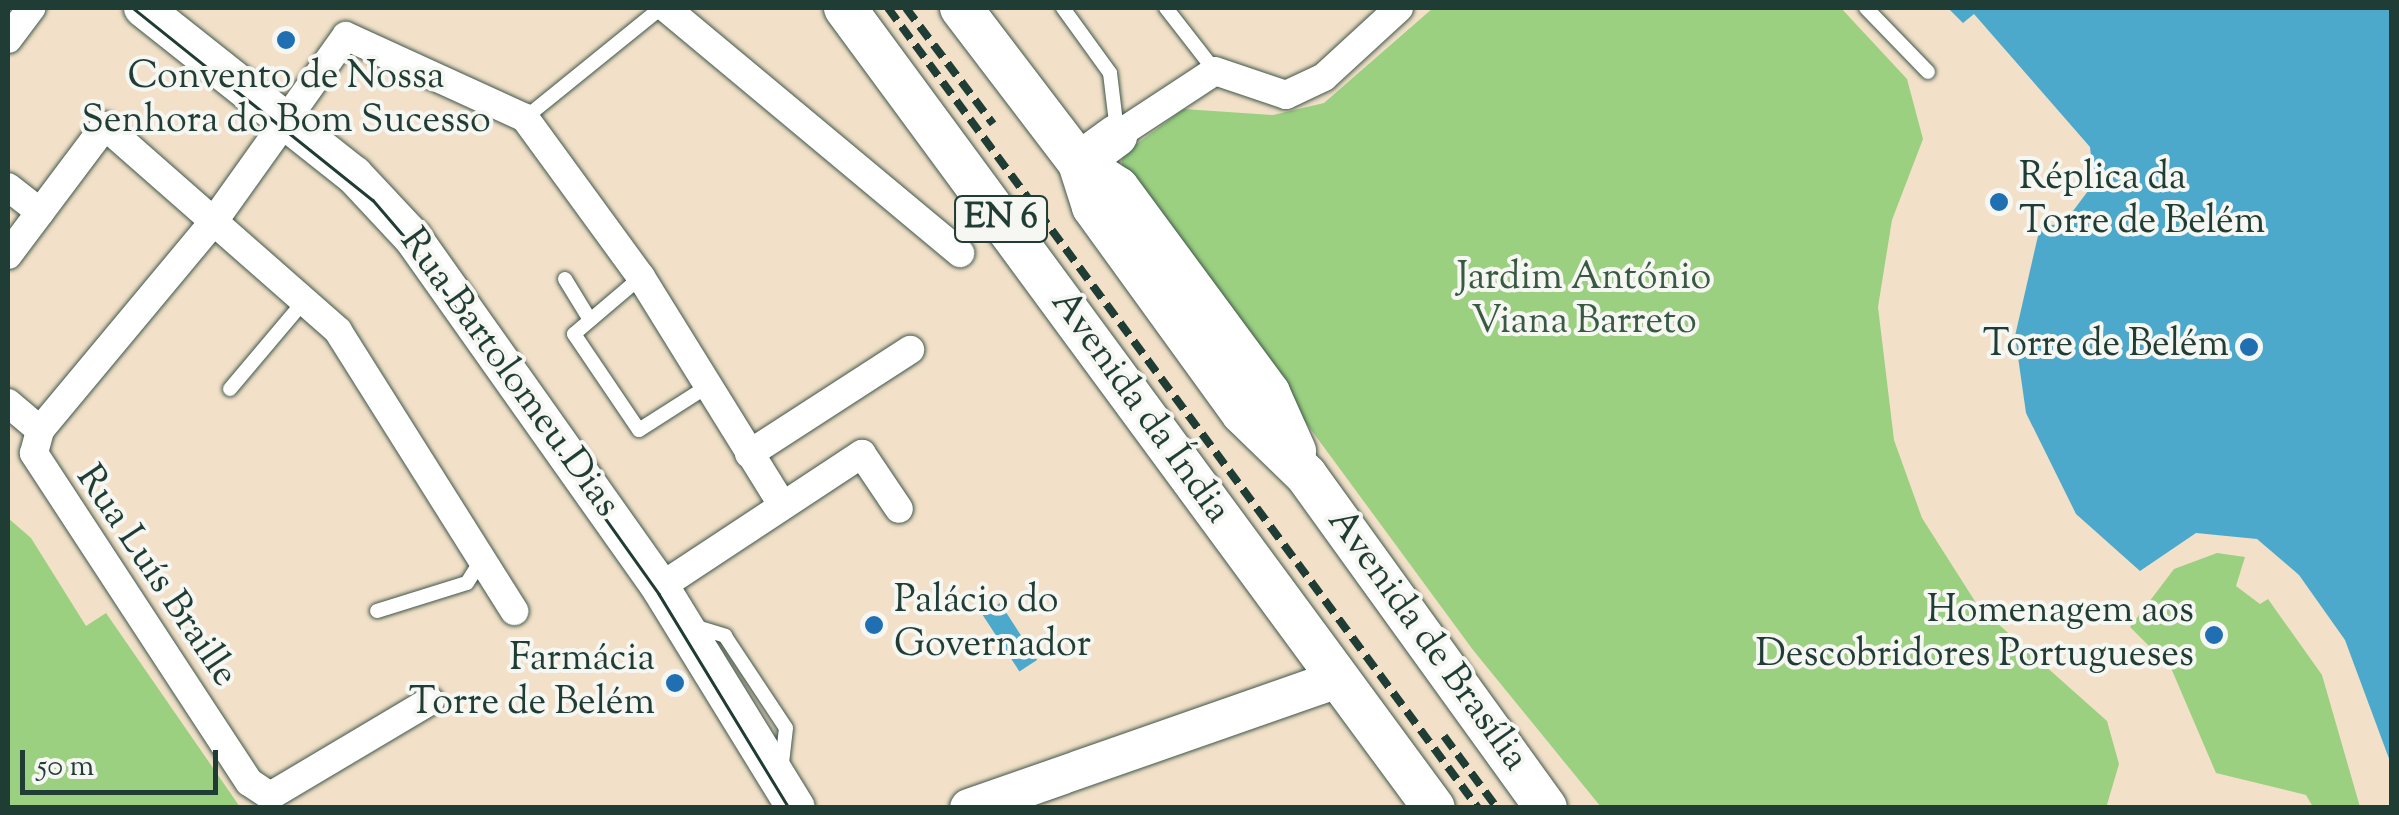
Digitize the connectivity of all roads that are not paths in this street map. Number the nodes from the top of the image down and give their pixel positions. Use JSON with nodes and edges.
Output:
{"nodes":[{"id":1,"x":31,"y":8,"type":"edge"},
{"id":2,"x":143,"y":8,"type":"edge"},
{"id":3,"x":664,"y":8,"type":"edge"},
{"id":4,"x":846,"y":8,"type":"edge"},
{"id":5,"x":964,"y":8,"type":"edge"},
{"id":6,"x":1063,"y":8,"type":"edge"},
{"id":7,"x":1166,"y":8,"type":"edge"},
{"id":8,"x":1400,"y":8,"type":"edge"},
{"id":9,"x":1866,"y":8,"type":"edge"},
{"id":10,"x":8,"y":40,"type":"edge"},
{"id":11,"x":1216,"y":72,"type":"junction"},
{"id":12,"x":1928,"y":72,"type":"dead end"},
{"id":13,"x":525,"y":118,"type":"junction"},
{"id":14,"x":285,"y":120,"type":"junction"},
{"id":15,"x":1116,"y":136,"type":"junction"},
{"id":16,"x":1079,"y":163,"type":"junction"},
{"id":17,"x":8,"y":186,"type":"edge"},
{"id":18,"x":40,"y":212,"type":"junction"},
{"id":19,"x":214,"y":221,"type":"junction"},
{"id":20,"x":960,"y":253,"type":"dead end"},
{"id":21,"x":8,"y":255,"type":"edge"},
{"id":22,"x":641,"y":277,"type":"junction"},
{"id":23,"x":564,"y":279,"type":"dead end"},
{"id":24,"x":304,"y":301,"type":"junction"},
{"id":25,"x":590,"y":320,"type":"junction"},
{"id":26,"x":910,"y":350,"type":"dead end"},
{"id":27,"x":708,"y":386,"type":"junction"},
{"id":28,"x":230,"y":389,"type":"dead end"},
{"id":29,"x":8,"y":404,"type":"edge"},
{"id":30,"x":40,"y":430,"type":"junction"},
{"id":31,"x":749,"y":454,"type":"junction"},
{"id":32,"x":780,"y":502,"type":"junction"},
{"id":33,"x":899,"y":509,"type":"dead end"},
{"id":34,"x":484,"y":555,"type":"junction"},
{"id":35,"x":660,"y":587,"type":"junction"},
{"id":36,"x":514,"y":610,"type":"dead end"},
{"id":37,"x":377,"y":611,"type":"dead end"},
{"id":38,"x":1338,"y":679,"type":"junction"},
{"id":39,"x":430,"y":700,"type":"dead end"},
{"id":40,"x":1481,"y":718,"type":"junction"},
{"id":41,"x":788,"y":792,"type":"edge"},
{"id":42,"x":969,"y":808,"type":"edge"},
{"id":43,"x":1434,"y":808,"type":"edge"},
{"id":44,"x":1546,"y":808,"type":"edge"},
{"id":45,"x":1568,"y":808,"type":"edge"}],
"edges":[{"from":1,"to":10,"type":"street"},
{"from":2,"to":14,"type":"street","name":"Rua Bartolomeu Dias"},
{"from":3,"to":13,"type":"lane"},
{"from":3,"to":20,"type":"street"},
{"from":4,"to":38,"type":"main road","name":"Avenida da Índia","number":"EN 6"},
{"from":5,"to":16,"type":"main road","name":"Avenida de Brasília"},
{"from":6,"to":15,"type":"lane"},
{"from":7,"to":11,"type":"lane"},
{"from":8,"to":11,"type":"street"},
{"from":9,"to":12,"type":"lane"},
{"from":11,"to":15,"type":"street"},
{"from":13,"to":14,"type":"street"},
{"from":13,"to":22,"type":"street"},
{"from":14,"to":19,"type":"street"},
{"from":14,"to":35,"type":"street","name":"Rua Bartolomeu Dias"},
{"from":15,"to":16,"type":"main road"},
{"from":16,"to":40,"type":"main road","name":"Avenida de Brasília"},
{"from":17,"to":18,"type":"street"},
{"from":18,"to":19,"type":"street"},
{"from":18,"to":21,"type":"street"},
{"from":19,"to":24,"type":"street"},
{"from":19,"to":30,"type":"street"},
{"from":22,"to":25,"type":"lane"},
{"from":22,"to":27,"type":"street"},
{"from":23,"to":25,"type":"lane"},
{"from":24,"to":28,"type":"lane"},
{"from":24,"to":34,"type":"street"},
{"from":25,"to":27,"type":"lane"},
{"from":26,"to":31,"type":"street"},
{"from":27,"to":31,"type":"street"},
{"from":29,"to":30,"type":"street"},
{"from":30,"to":39,"type":"street","name":"Rua Luís Braille"},
{"from":31,"to":32,"type":"street"},
{"from":32,"to":33,"type":"street"},
{"from":32,"to":35,"type":"street"},
{"from":34,"to":36,"type":"street"},
{"from":34,"to":37,"type":"lane"},
{"from":35,"to":41,"type":"street","name":"Rua Bartolomeu Dias"},
{"from":38,"to":42,"type":"street"},
{"from":38,"to":43,"type":"main road","name":"Avenida da Índia","number":"EN 6"},
{"from":40,"to":44,"type":"main road","name":"Avenida de Brasília"},
{"from":40,"to":45,"type":"main road"}]}
